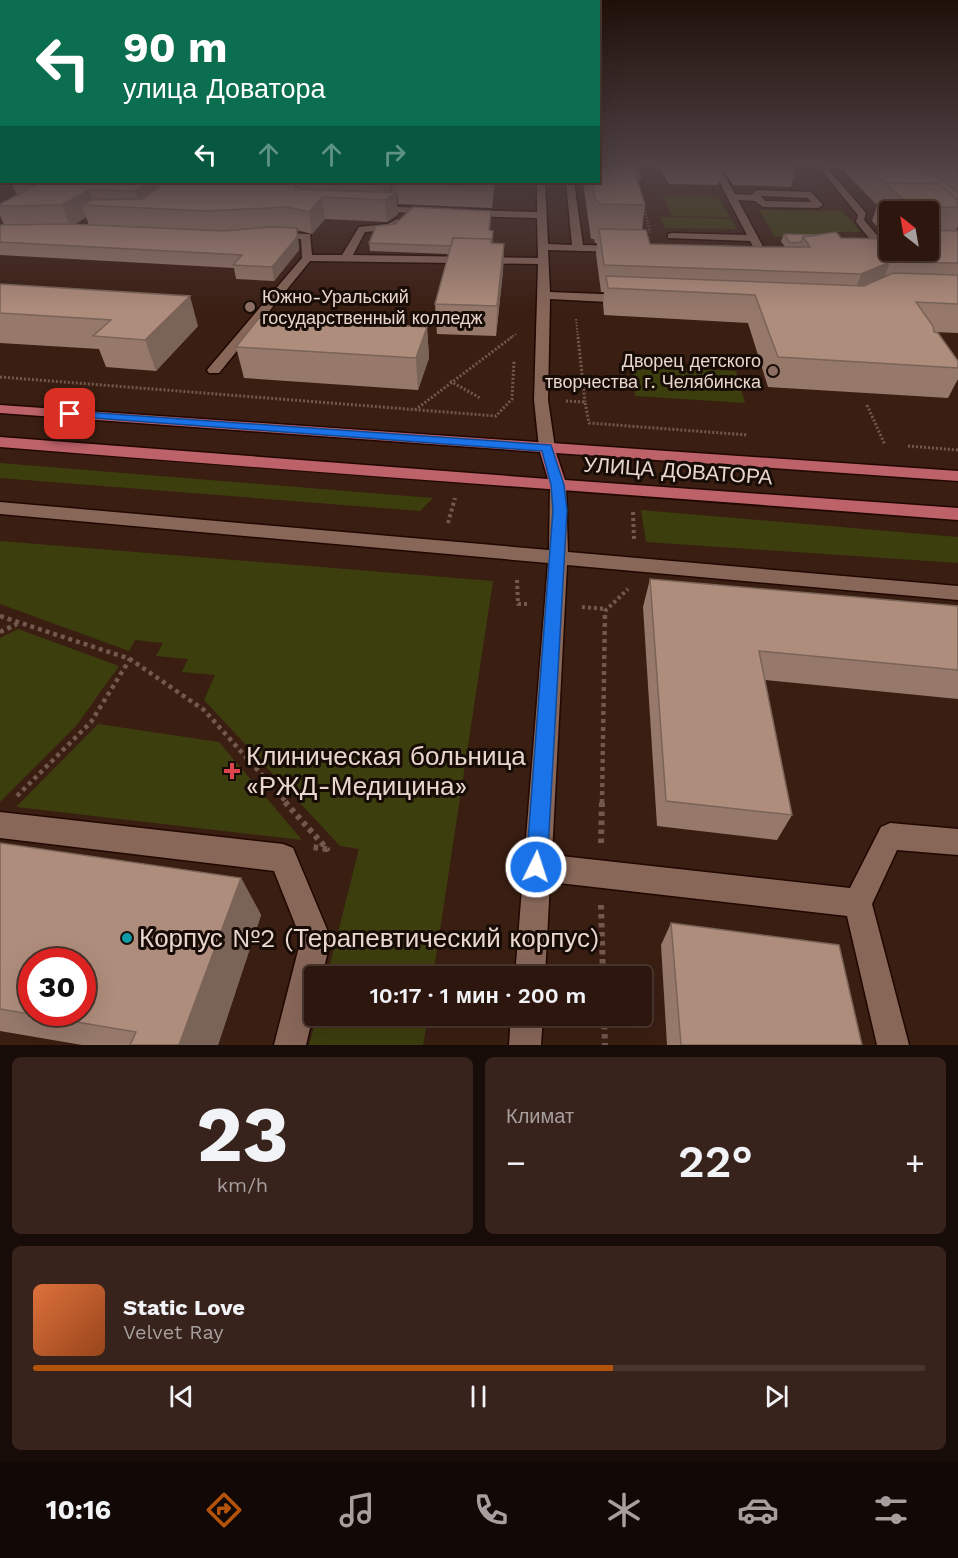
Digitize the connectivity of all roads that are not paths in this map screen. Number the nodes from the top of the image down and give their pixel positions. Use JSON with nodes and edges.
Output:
{"nodes":[{"id":1,"x":407,"y":215,"type":"edge"},
{"id":2,"x":535,"y":215,"type":"edge"},
{"id":3,"x":541,"y":215,"type":"joint"},
{"id":4,"x":574,"y":215,"type":"edge"},
{"id":5,"x":740,"y":215,"type":"edge"},
{"id":6,"x":863,"y":215,"type":"edge"},
{"id":7,"x":260,"y":236,"type":"edge"},
{"id":8,"x":672,"y":236,"type":"dead end"},
{"id":9,"x":753,"y":238,"type":"junction"},
{"id":10,"x":879,"y":242,"type":"edge"},
{"id":11,"x":542,"y":247,"type":"junction"},
{"id":12,"x":578,"y":248,"type":"junction"},
{"id":13,"x":654,"y":250,"type":"edge"},
{"id":14,"x":864,"y":250,"type":"edge"},
{"id":15,"x":879,"y":250,"type":"edge"},
{"id":16,"x":775,"y":257,"type":"edge"},
{"id":17,"x":307,"y":258,"type":"junction"},
{"id":18,"x":346,"y":258,"type":"junction"},
{"id":19,"x":543,"y":261,"type":"junction"},
{"id":20,"x":544,"y":295,"type":"junction"},
{"id":21,"x":644,"y":299,"type":"edge"},
{"id":22,"x":214,"y":370,"type":"dead end"},
{"id":23,"x":0,"y":409,"type":"edge"},
{"id":24,"x":0,"y":442,"type":"edge"},
{"id":25,"x":547,"y":448,"type":"junction"},
{"id":26,"x":958,"y":476,"type":"edge"},
{"id":27,"x":558,"y":485,"type":"junction"},
{"id":28,"x":0,"y":508,"type":"edge"},
{"id":29,"x":958,"y":514,"type":"edge"},
{"id":30,"x":558,"y":556,"type":"junction"},
{"id":31,"x":958,"y":593,"type":"edge"},
{"id":32,"x":5,"y":814,"type":"edge"},
{"id":33,"x":958,"y":842,"type":"edge"},
{"id":34,"x":536,"y":867,"type":"junction"},
{"id":35,"x":858,"y":903,"type":"junction"},
{"id":36,"x":531,"y":966,"type":"edge"},
{"id":37,"x":526,"y":1026,"type":"edge"},
{"id":38,"x":290,"y":1045,"type":"edge"},
{"id":39,"x":525,"y":1045,"type":"edge"},
{"id":40,"x":893,"y":1045,"type":"edge"}],
"edges":[{"from":1,"to":18,"type":"street"},
{"from":2,"to":3,"type":"street"},
{"from":3,"to":11,"type":"street"},
{"from":4,"to":12,"type":"street"},
{"from":5,"to":9,"type":"street"},
{"from":6,"to":10,"type":"street"},
{"from":7,"to":17,"type":"street"},
{"from":8,"to":9,"type":"street"},
{"from":9,"to":16,"type":"street"},
{"from":11,"to":12,"type":"street"},
{"from":11,"to":19,"type":"street"},
{"from":12,"to":13,"type":"street"},
{"from":14,"to":15,"type":"street"},
{"from":17,"to":18,"type":"street"},
{"from":17,"to":22,"type":"street"},
{"from":18,"to":19,"type":"street"},
{"from":19,"to":20,"type":"street"},
{"from":20,"to":21,"type":"street"},
{"from":20,"to":25,"type":"street"},
{"from":23,"to":25,"type":"main road","name":"УЛИЦА ДОВАТОРА"},
{"from":24,"to":27,"type":"main road","name":"УЛИЦА ДОВАТОРА"},
{"from":25,"to":26,"type":"main road","name":"УЛИЦА ДОВАТОРА"},
{"from":25,"to":27,"type":"main road"},
{"from":27,"to":29,"type":"main road","name":"УЛИЦА ДОВАТОРА"},
{"from":27,"to":30,"type":"street"},
{"from":28,"to":30,"type":"street"},
{"from":30,"to":31,"type":"street"},
{"from":30,"to":34,"type":"street"},
{"from":32,"to":38,"type":"street"},
{"from":33,"to":35,"type":"street"},
{"from":34,"to":35,"type":"street"},
{"from":34,"to":36,"type":"street"},
{"from":35,"to":40,"type":"street"},
{"from":37,"to":39,"type":"street"}]}
